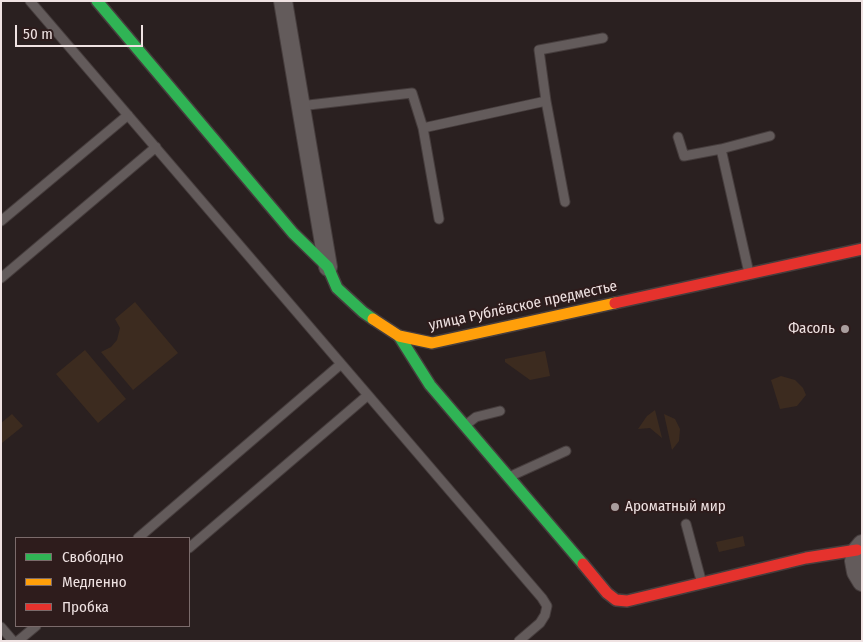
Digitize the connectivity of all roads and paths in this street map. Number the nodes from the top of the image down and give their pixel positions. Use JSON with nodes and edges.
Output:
{"nodes":[{"id":1,"x":30,"y":1,"type":"edge"},
{"id":2,"x":97,"y":1,"type":"edge"},
{"id":3,"x":283,"y":1,"type":"edge"},
{"id":4,"x":602,"y":38,"type":"dead end"},
{"id":5,"x":546,"y":100,"type":"junction"},
{"id":6,"x":300,"y":106,"type":"junction"},
{"id":7,"x":128,"y":115,"type":"junction"},
{"id":8,"x":423,"y":128,"type":"junction"},
{"id":9,"x":770,"y":136,"type":"dead end"},
{"id":10,"x":678,"y":137,"type":"dead end"},
{"id":11,"x":156,"y":147,"type":"junction"},
{"id":12,"x":721,"y":149,"type":"junction"},
{"id":13,"x":565,"y":202,"type":"dead end"},
{"id":14,"x":438,"y":219,"type":"dead end"},
{"id":15,"x":1,"y":221,"type":"edge"},
{"id":16,"x":861,"y":251,"type":"edge"},
{"id":17,"x":328,"y":267,"type":"junction"},
{"id":18,"x":749,"y":274,"type":"junction"},
{"id":19,"x":1,"y":278,"type":"edge"},
{"id":20,"x":399,"y":336,"type":"junction"},
{"id":21,"x":342,"y":364,"type":"junction"},
{"id":22,"x":368,"y":395,"type":"junction"},
{"id":23,"x":500,"y":411,"type":"dead end"},
{"id":24,"x":465,"y":426,"type":"junction"},
{"id":25,"x":566,"y":451,"type":"dead end"},
{"id":26,"x":508,"y":477,"type":"junction"},
{"id":27,"x":686,"y":524,"type":"dead end"},
{"id":28,"x":139,"y":537,"type":"edge"},
{"id":29,"x":190,"y":547,"type":"edge"},
{"id":30,"x":859,"y":547,"type":"edge"},
{"id":31,"x":862,"y":582,"type":"edge"},
{"id":32,"x":702,"y":583,"type":"junction"},
{"id":33,"x":1,"y":627,"type":"edge"},
{"id":34,"x":35,"y":627,"type":"edge"},
{"id":35,"x":13,"y":641,"type":"edge"},
{"id":36,"x":18,"y":641,"type":"edge"},
{"id":37,"x":519,"y":641,"type":"edge"}],
"edges":[{"from":1,"to":7,"type":"lane"},
{"from":2,"to":17,"type":"street","name":"улица Рублёвское предместье"},
{"from":3,"to":6,"type":"street"},
{"from":4,"to":5,"type":"lane"},
{"from":5,"to":8,"type":"lane"},
{"from":5,"to":13,"type":"lane"},
{"from":6,"to":8,"type":"lane"},
{"from":6,"to":17,"type":"street"},
{"from":7,"to":11,"type":"lane"},
{"from":7,"to":15,"type":"lane"},
{"from":8,"to":14,"type":"lane"},
{"from":9,"to":12,"type":"lane"},
{"from":10,"to":12,"type":"lane"},
{"from":11,"to":19,"type":"lane"},
{"from":11,"to":21,"type":"lane"},
{"from":12,"to":18,"type":"lane"},
{"from":16,"to":18,"type":"street","name":"улица Рублёвское предместье"},
{"from":17,"to":20,"type":"street","name":"улица Рублёвское предместье"},
{"from":18,"to":20,"type":"street","name":"улица Рублёвское предместье"},
{"from":20,"to":24,"type":"street"},
{"from":21,"to":22,"type":"lane"},
{"from":21,"to":28,"type":"lane"},
{"from":22,"to":29,"type":"lane"},
{"from":22,"to":37,"type":"lane"},
{"from":23,"to":24,"type":"lane"},
{"from":24,"to":26,"type":"street"},
{"from":25,"to":26,"type":"lane"},
{"from":26,"to":32,"type":"street"},
{"from":27,"to":32,"type":"lane"},
{"from":30,"to":31,"type":"street"},
{"from":30,"to":32,"type":"street"},
{"from":33,"to":35,"type":"lane"},
{"from":34,"to":36,"type":"lane"}]}
